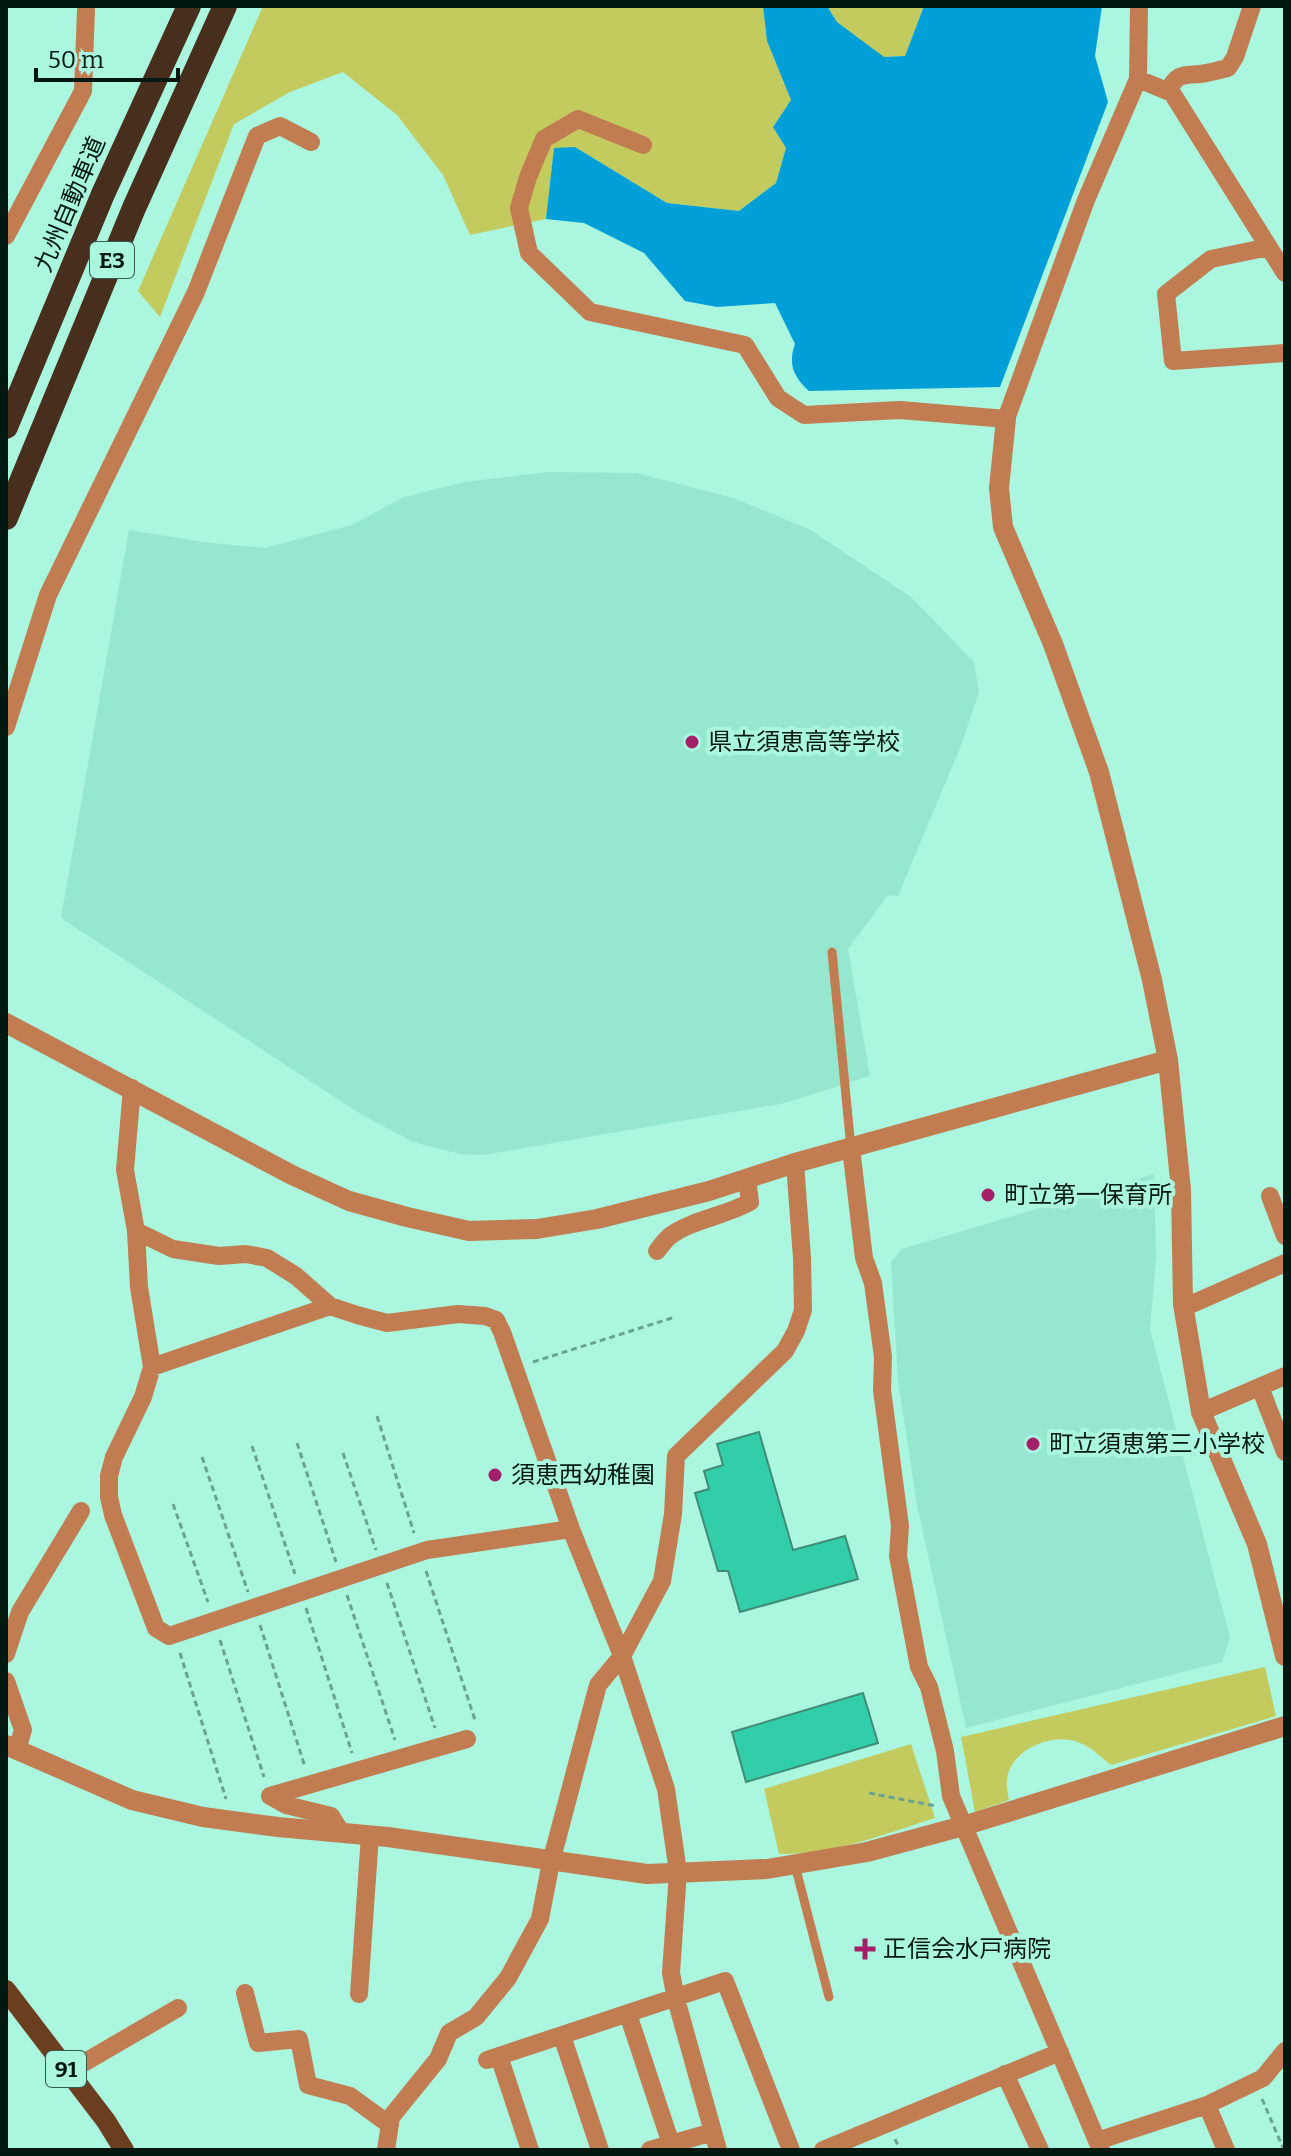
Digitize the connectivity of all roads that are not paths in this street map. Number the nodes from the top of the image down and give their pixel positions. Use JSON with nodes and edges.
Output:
{"nodes":[{"id":1,"x":189,"y":6,"type":"edge"},
{"id":2,"x":225,"y":6,"type":"edge"},
{"id":3,"x":1139,"y":6,"type":"edge"},
{"id":4,"x":1252,"y":6,"type":"edge"},
{"id":5,"x":86,"y":10,"type":"dead end"},
{"id":6,"x":1138,"y":79,"type":"junction"},
{"id":7,"x":1168,"y":91,"type":"junction"},
{"id":8,"x":311,"y":142,"type":"dead end"},
{"id":9,"x":643,"y":145,"type":"dead end"},
{"id":10,"x":6,"y":236,"type":"edge"},
{"id":11,"x":1269,"y":247,"type":"junction"},
{"id":12,"x":1285,"y":273,"type":"edge"},
{"id":13,"x":1285,"y":353,"type":"edge"},
{"id":14,"x":1006,"y":419,"type":"junction"},
{"id":15,"x":6,"y":427,"type":"edge"},
{"id":16,"x":6,"y":518,"type":"edge"},
{"id":17,"x":6,"y":727,"type":"edge"},
{"id":18,"x":832,"y":952,"type":"dead end"},
{"id":19,"x":6,"y":1023,"type":"edge"},
{"id":20,"x":1168,"y":1060,"type":"junction"},
{"id":21,"x":132,"y":1088,"type":"junction"},
{"id":22,"x":851,"y":1148,"type":"junction"},
{"id":23,"x":795,"y":1163,"type":"junction"},
{"id":24,"x":747,"y":1179,"type":"junction"},
{"id":25,"x":1270,"y":1196,"type":"dead end"},
{"id":26,"x":136,"y":1231,"type":"junction"},
{"id":27,"x":1285,"y":1236,"type":"edge"},
{"id":28,"x":657,"y":1251,"type":"dead end"},
{"id":29,"x":1285,"y":1263,"type":"edge"},
{"id":30,"x":1183,"y":1304,"type":"junction"},
{"id":31,"x":330,"y":1306,"type":"junction"},
{"id":32,"x":152,"y":1367,"type":"junction"},
{"id":33,"x":1285,"y":1376,"type":"edge"},
{"id":34,"x":1260,"y":1387,"type":"junction"},
{"id":35,"x":1201,"y":1412,"type":"junction"},
{"id":36,"x":1285,"y":1452,"type":"edge"},
{"id":37,"x":81,"y":1511,"type":"dead end"},
{"id":38,"x":571,"y":1529,"type":"junction"},
{"id":39,"x":1277,"y":1589,"type":"edge"},
{"id":40,"x":6,"y":1654,"type":"edge"},
{"id":41,"x":622,"y":1656,"type":"junction"},
{"id":42,"x":1285,"y":1656,"type":"edge"},
{"id":43,"x":6,"y":1681,"type":"edge"},
{"id":44,"x":1285,"y":1726,"type":"edge"},
{"id":45,"x":473,"y":1735,"type":"road end"},
{"id":46,"x":12,"y":1747,"type":"edge"},
{"id":47,"x":963,"y":1826,"type":"junction"},
{"id":48,"x":341,"y":1832,"type":"junction"},
{"id":49,"x":370,"y":1835,"type":"junction"},
{"id":50,"x":551,"y":1862,"type":"junction"},
{"id":51,"x":795,"y":1865,"type":"junction"},
{"id":52,"x":678,"y":1872,"type":"junction"},
{"id":53,"x":6,"y":1990,"type":"edge"},
{"id":54,"x":245,"y":1993,"type":"dead end"},
{"id":55,"x":359,"y":1994,"type":"dead end"},
{"id":56,"x":829,"y":1997,"type":"dead end"},
{"id":57,"x":676,"y":1999,"type":"junction"},
{"id":58,"x":178,"y":2008,"type":"dead end"},
{"id":59,"x":628,"y":2014,"type":"junction"},
{"id":60,"x":562,"y":2036,"type":"junction"},
{"id":61,"x":1285,"y":2051,"type":"edge"},
{"id":62,"x":1060,"y":2052,"type":"junction"},
{"id":63,"x":68,"y":2072,"type":"junction"},
{"id":64,"x":1005,"y":2074,"type":"junction"},
{"id":65,"x":1207,"y":2105,"type":"junction"},
{"id":66,"x":390,"y":2125,"type":"junction"},
{"id":67,"x":715,"y":2141,"type":"edge"},
{"id":68,"x":1099,"y":2145,"type":"edge"},
{"id":69,"x":672,"y":2147,"type":"edge"},
{"id":70,"x":124,"y":2150,"type":"edge"},
{"id":71,"x":386,"y":2150,"type":"edge"},
{"id":72,"x":530,"y":2150,"type":"edge"},
{"id":73,"x":600,"y":2150,"type":"edge"},
{"id":74,"x":650,"y":2150,"type":"edge"},
{"id":75,"x":791,"y":2150,"type":"edge"},
{"id":76,"x":823,"y":2150,"type":"edge"},
{"id":77,"x":1040,"y":2150,"type":"edge"},
{"id":78,"x":1226,"y":2150,"type":"edge"}],
"edges":[{"from":1,"to":15,"type":"highway","name":"九州自動車道","number":"E3"},
{"from":2,"to":16,"type":"highway","number":"E3"},
{"from":3,"to":6,"type":"street"},
{"from":4,"to":7,"type":"street"},
{"from":5,"to":10,"type":"street"},
{"from":6,"to":7,"type":"street"},
{"from":6,"to":14,"type":"street"},
{"from":7,"to":11,"type":"street"},
{"from":8,"to":17,"type":"street"},
{"from":9,"to":14,"type":"street"},
{"from":11,"to":12,"type":"street"},
{"from":11,"to":13,"type":"street"},
{"from":14,"to":20,"type":"street"},
{"from":18,"to":22,"type":"lane"},
{"from":19,"to":21,"type":"street"},
{"from":20,"to":22,"type":"street"},
{"from":20,"to":30,"type":"street"},
{"from":21,"to":24,"type":"street"},
{"from":21,"to":26,"type":"street"},
{"from":22,"to":23,"type":"street"},
{"from":22,"to":47,"type":"street"},
{"from":23,"to":24,"type":"street"},
{"from":23,"to":41,"type":"street"},
{"from":24,"to":28,"type":"street"},
{"from":25,"to":27,"type":"street"},
{"from":26,"to":31,"type":"street"},
{"from":26,"to":32,"type":"street"},
{"from":29,"to":30,"type":"street"},
{"from":30,"to":35,"type":"street"},
{"from":31,"to":32,"type":"street"},
{"from":31,"to":38,"type":"street"},
{"from":32,"to":38,"type":"street"},
{"from":33,"to":34,"type":"street"},
{"from":34,"to":35,"type":"street"},
{"from":34,"to":36,"type":"street"},
{"from":35,"to":39,"type":"street"},
{"from":37,"to":40,"type":"street"},
{"from":38,"to":41,"type":"street"},
{"from":39,"to":42,"type":"street"},
{"from":41,"to":50,"type":"street"},
{"from":41,"to":52,"type":"street"},
{"from":43,"to":46,"type":"street"},
{"from":44,"to":47,"type":"street"},
{"from":45,"to":48,"type":"street"},
{"from":46,"to":48,"type":"street"},
{"from":47,"to":51,"type":"street"},
{"from":47,"to":62,"type":"street"},
{"from":48,"to":49,"type":"street"},
{"from":49,"to":50,"type":"street"},
{"from":49,"to":55,"type":"street"},
{"from":50,"to":52,"type":"street"},
{"from":50,"to":66,"type":"street"},
{"from":51,"to":52,"type":"street"},
{"from":51,"to":56,"type":"lane"},
{"from":52,"to":57,"type":"street"},
{"from":53,"to":63,"type":"main road","number":"91"},
{"from":54,"to":66,"type":"street"},
{"from":57,"to":59,"type":"street"},
{"from":57,"to":67,"type":"street"},
{"from":57,"to":75,"type":"street"},
{"from":58,"to":63,"type":"street"},
{"from":59,"to":60,"type":"street"},
{"from":59,"to":69,"type":"street"},
{"from":60,"to":72,"type":"street"},
{"from":60,"to":73,"type":"street"},
{"from":61,"to":65,"type":"street"},
{"from":62,"to":64,"type":"street"},
{"from":62,"to":68,"type":"street"},
{"from":63,"to":70,"type":"main road","number":"91"},
{"from":64,"to":76,"type":"street"},
{"from":64,"to":77,"type":"street"},
{"from":65,"to":68,"type":"street"},
{"from":65,"to":78,"type":"street"},
{"from":66,"to":71,"type":"street"},
{"from":67,"to":69,"type":"street"},
{"from":69,"to":74,"type":"street"}]}
